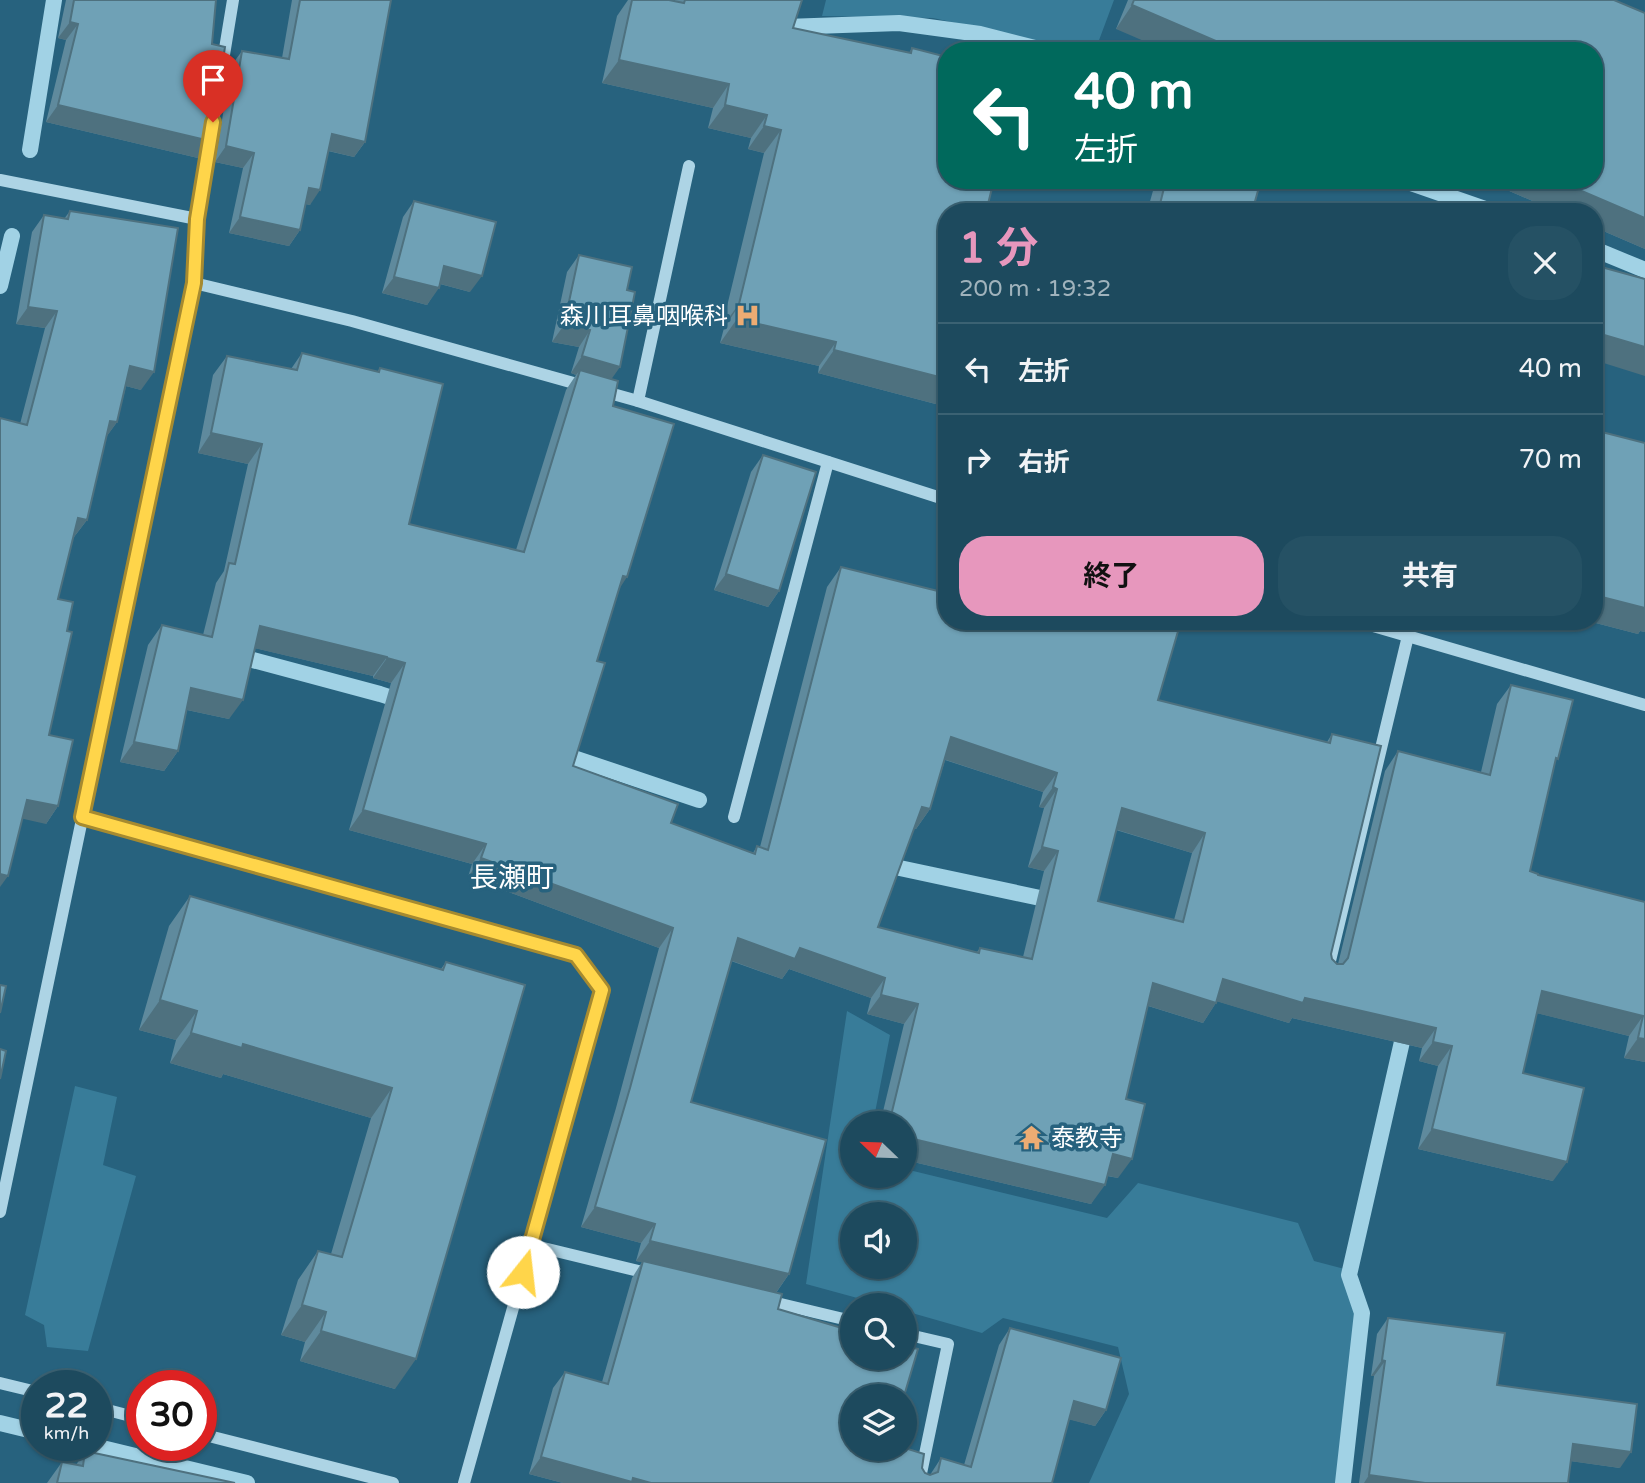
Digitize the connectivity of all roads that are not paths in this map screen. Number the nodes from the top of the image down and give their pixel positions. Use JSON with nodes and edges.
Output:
{"nodes":[{"id":1,"x":233,"y":0,"type":"edge"},
{"id":2,"x":689,"y":166,"type":"dead end"},
{"id":3,"x":0,"y":180,"type":"edge"},
{"id":4,"x":197,"y":219,"type":"junction"},
{"id":5,"x":194,"y":283,"type":"junction"},
{"id":6,"x":638,"y":401,"type":"junction"},
{"id":7,"x":828,"y":462,"type":"junction"},
{"id":8,"x":938,"y":497,"type":"edge"},
{"id":9,"x":1387,"y":630,"type":"edge"},
{"id":10,"x":1408,"y":636,"type":"junction"},
{"id":11,"x":1645,"y":705,"type":"edge"},
{"id":12,"x":82,"y":817,"type":"junction"},
{"id":13,"x":734,"y":817,"type":"dead end"},
{"id":14,"x":1326,"y":976,"type":"edge"},
{"id":15,"x":0,"y":1212,"type":"edge"},
{"id":16,"x":531,"y":1245,"type":"junction"},
{"id":17,"x":669,"y":1278,"type":"edge"},
{"id":18,"x":747,"y":1296,"type":"edge"},
{"id":19,"x":840,"y":1318,"type":"edge"},
{"id":20,"x":917,"y":1337,"type":"edge"},
{"id":21,"x":0,"y":1383,"type":"edge"},
{"id":22,"x":21,"y":1388,"type":"edge"},
{"id":23,"x":217,"y":1438,"type":"edge"},
{"id":24,"x":393,"y":1483,"type":"edge"},
{"id":25,"x":464,"y":1483,"type":"edge"},
{"id":26,"x":919,"y":1483,"type":"edge"}],
"edges":[{"from":1,"to":4,"type":"street"},
{"from":2,"to":6,"type":"street"},
{"from":3,"to":4,"type":"street"},
{"from":4,"to":5,"type":"street"},
{"from":5,"to":6,"type":"street"},
{"from":5,"to":12,"type":"street"},
{"from":6,"to":7,"type":"street"},
{"from":7,"to":8,"type":"street"},
{"from":7,"to":13,"type":"street"},
{"from":9,"to":10,"type":"street"},
{"from":10,"to":11,"type":"street"},
{"from":10,"to":14,"type":"street"},
{"from":12,"to":15,"type":"street"},
{"from":12,"to":16,"type":"street"},
{"from":16,"to":17,"type":"street"},
{"from":16,"to":25,"type":"street"},
{"from":18,"to":19,"type":"street"},
{"from":20,"to":26,"type":"street"},
{"from":21,"to":22,"type":"street"},
{"from":23,"to":24,"type":"street"}]}
